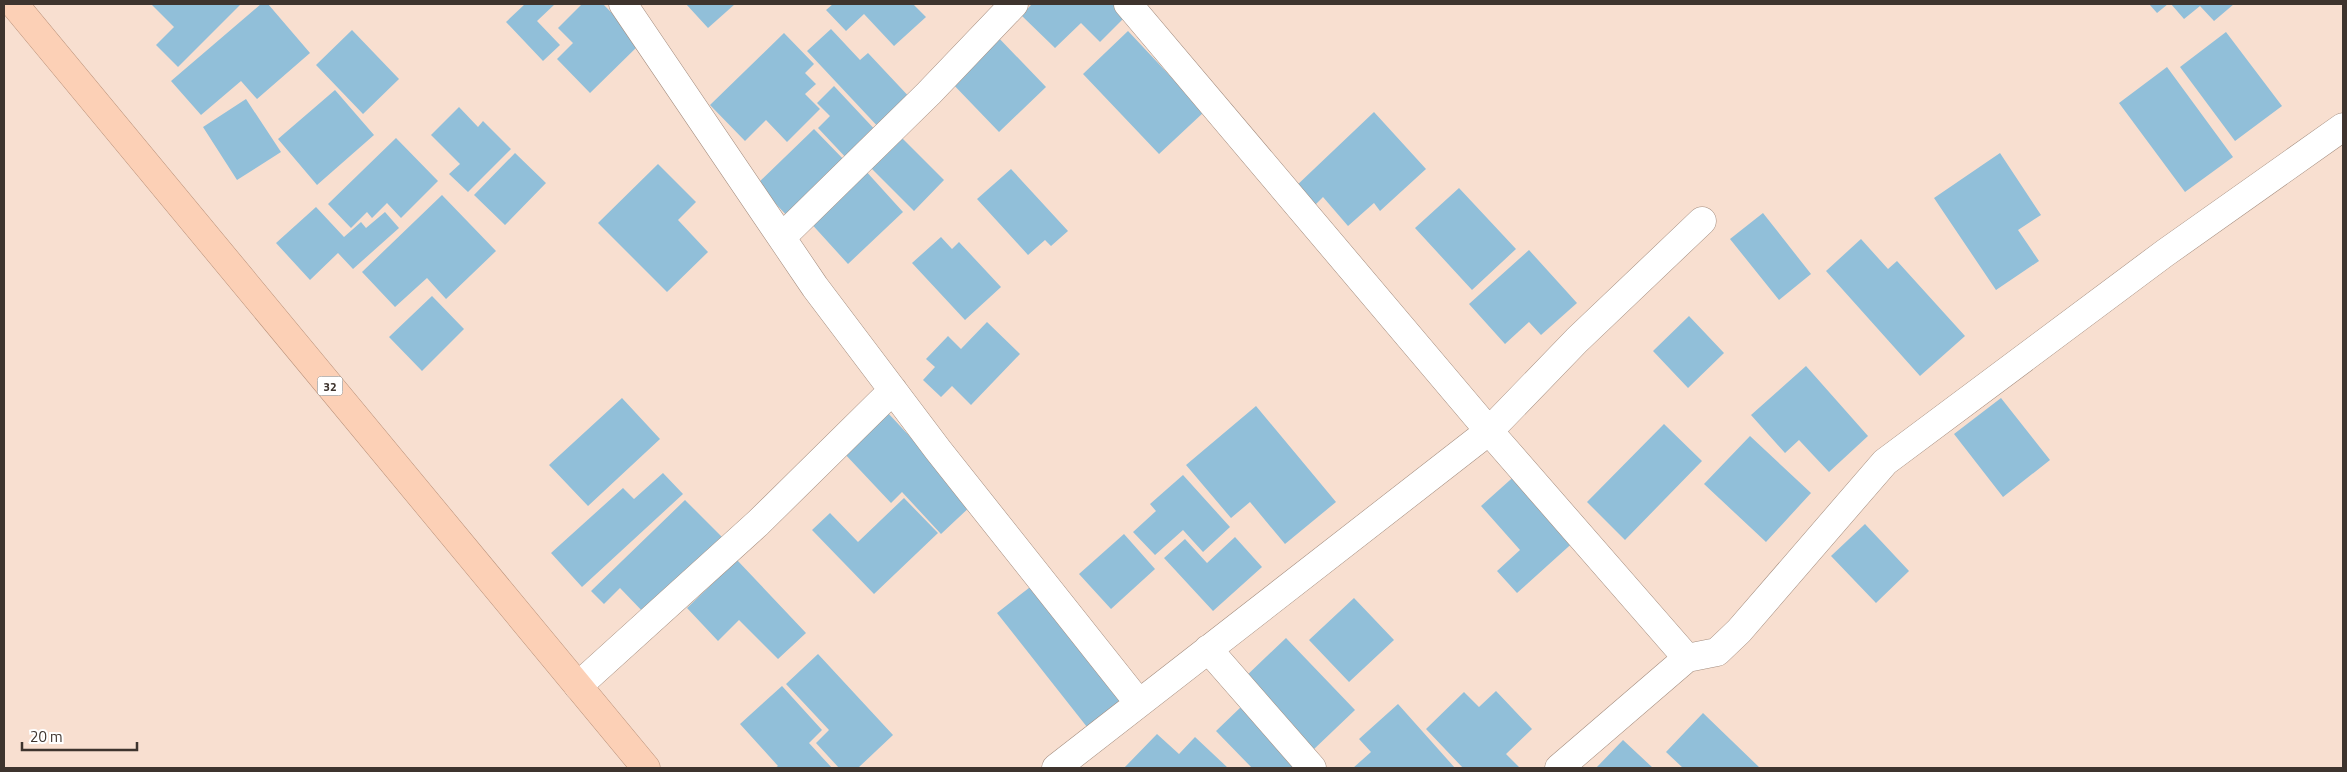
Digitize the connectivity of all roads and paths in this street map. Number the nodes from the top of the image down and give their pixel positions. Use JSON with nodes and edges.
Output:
{"nodes":[{"id":1,"x":14,"y":4,"type":"edge"},
{"id":2,"x":624,"y":4,"type":"edge"},
{"id":3,"x":1014,"y":4,"type":"edge"},
{"id":4,"x":1128,"y":4,"type":"edge"},
{"id":5,"x":2343,"y":127,"type":"edge"},
{"id":6,"x":1702,"y":222,"type":"dead end"},
{"id":7,"x":782,"y":238,"type":"junction"},
{"id":8,"x":893,"y":390,"type":"junction"},
{"id":9,"x":1489,"y":431,"type":"junction"},
{"id":10,"x":1208,"y":649,"type":"junction"},
{"id":11,"x":1686,"y":658,"type":"junction"},
{"id":12,"x":578,"y":686,"type":"junction"},
{"id":13,"x":1138,"y":702,"type":"junction"},
{"id":14,"x":646,"y":768,"type":"edge"},
{"id":15,"x":1056,"y":768,"type":"edge"},
{"id":16,"x":1312,"y":768,"type":"edge"},
{"id":17,"x":1559,"y":768,"type":"edge"}],
"edges":[{"from":1,"to":12,"type":"highway","number":"32"},
{"from":2,"to":7,"type":"street"},
{"from":3,"to":7,"type":"street"},
{"from":4,"to":9,"type":"street"},
{"from":5,"to":11,"type":"street"},
{"from":6,"to":9,"type":"street"},
{"from":7,"to":8,"type":"street"},
{"from":8,"to":12,"type":"street"},
{"from":8,"to":13,"type":"street"},
{"from":9,"to":10,"type":"street"},
{"from":9,"to":11,"type":"street"},
{"from":10,"to":13,"type":"street"},
{"from":10,"to":16,"type":"street"},
{"from":11,"to":17,"type":"street"},
{"from":12,"to":14,"type":"highway","number":"32"},
{"from":13,"to":15,"type":"street"}]}
